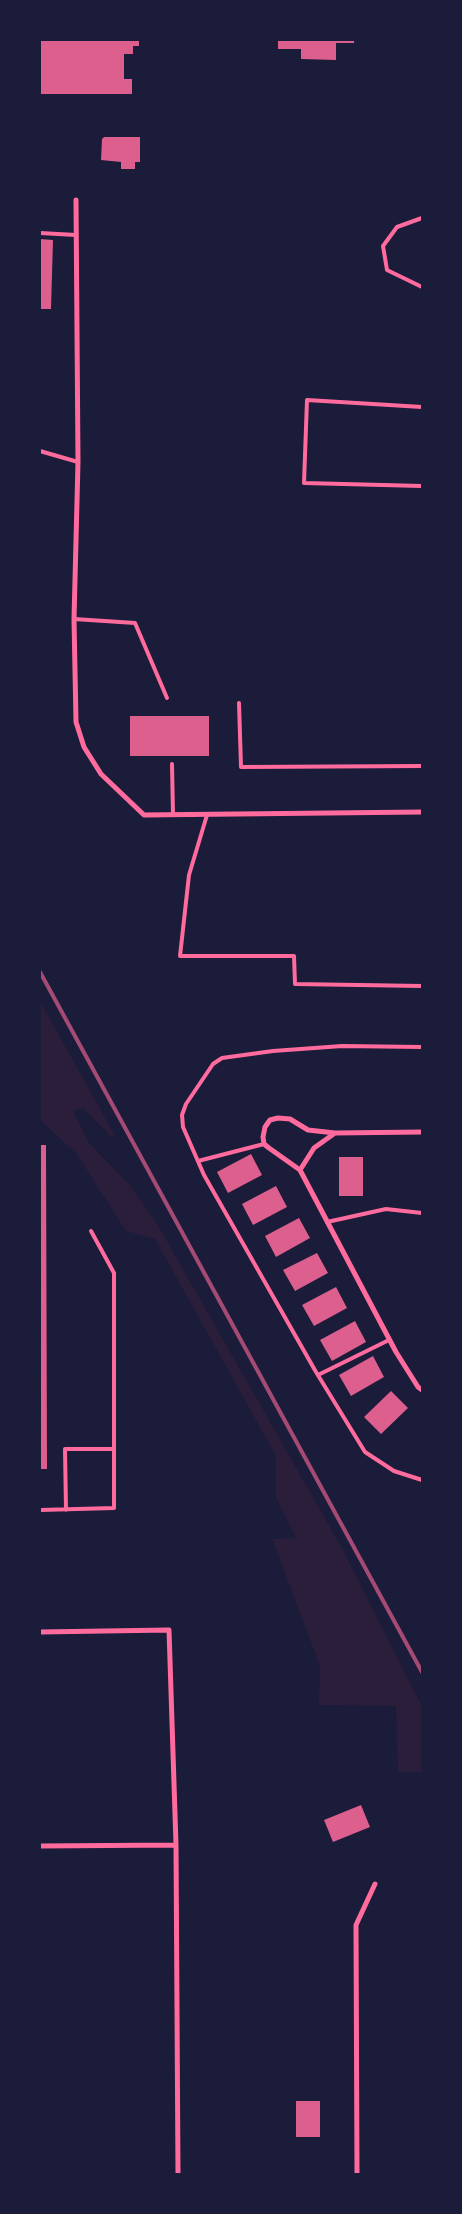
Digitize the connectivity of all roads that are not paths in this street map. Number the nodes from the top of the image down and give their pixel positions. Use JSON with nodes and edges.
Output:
{"nodes":[{"id":1,"x":76,"y":200,"type":"dead end"},
{"id":2,"x":422,"y":218,"type":"edge"},
{"id":3,"x":40,"y":233,"type":"edge"},
{"id":4,"x":76,"y":236,"type":"junction"},
{"id":5,"x":422,"y":287,"type":"edge"},
{"id":6,"x":422,"y":407,"type":"edge"},
{"id":7,"x":40,"y":451,"type":"edge"},
{"id":8,"x":78,"y":462,"type":"junction"},
{"id":9,"x":422,"y":486,"type":"edge"},
{"id":10,"x":74,"y":619,"type":"junction"},
{"id":11,"x":167,"y":698,"type":"dead end"},
{"id":12,"x":240,"y":703,"type":"dead end"},
{"id":13,"x":172,"y":764,"type":"dead end"},
{"id":14,"x":422,"y":766,"type":"edge"},
{"id":15,"x":422,"y":812,"type":"edge"},
{"id":16,"x":173,"y":815,"type":"junction"},
{"id":17,"x":207,"y":815,"type":"junction"},
{"id":18,"x":422,"y":986,"type":"edge"},
{"id":19,"x":422,"y":1047,"type":"edge"},
{"id":20,"x":422,"y":1132,"type":"edge"},
{"id":21,"x":335,"y":1133,"type":"junction"},
{"id":22,"x":264,"y":1144,"type":"junction"},
{"id":23,"x":198,"y":1161,"type":"junction"},
{"id":24,"x":300,"y":1170,"type":"junction"},
{"id":25,"x":422,"y":1213,"type":"edge"},
{"id":26,"x":328,"y":1222,"type":"junction"},
{"id":27,"x":91,"y":1231,"type":"dead end"},
{"id":28,"x":389,"y":1340,"type":"junction"},
{"id":29,"x":318,"y":1375,"type":"junction"},
{"id":30,"x":422,"y":1390,"type":"edge"},
{"id":31,"x":114,"y":1449,"type":"junction"},
{"id":32,"x":422,"y":1480,"type":"edge"},
{"id":33,"x":40,"y":1510,"type":"edge"},
{"id":34,"x":66,"y":1510,"type":"junction"},
{"id":35,"x":40,"y":1632,"type":"edge"},
{"id":36,"x":176,"y":1845,"type":"junction"},
{"id":37,"x":40,"y":1846,"type":"edge"},
{"id":38,"x":375,"y":1884,"type":"dead end"},
{"id":39,"x":178,"y":2174,"type":"edge"},
{"id":40,"x":357,"y":2174,"type":"edge"}],
"edges":[{"from":1,"to":4,"type":"street"},
{"from":2,"to":5,"type":"lane"},
{"from":3,"to":4,"type":"lane"},
{"from":4,"to":8,"type":"street"},
{"from":6,"to":9,"type":"lane"},
{"from":7,"to":8,"type":"lane"},
{"from":8,"to":10,"type":"street"},
{"from":10,"to":11,"type":"lane"},
{"from":10,"to":16,"type":"street"},
{"from":12,"to":14,"type":"lane"},
{"from":13,"to":16,"type":"lane"},
{"from":15,"to":17,"type":"street"},
{"from":16,"to":17,"type":"street"},
{"from":17,"to":18,"type":"lane"},
{"from":19,"to":23,"type":"lane"},
{"from":20,"to":21,"type":"street"},
{"from":21,"to":22,"type":"street"},
{"from":21,"to":24,"type":"street"},
{"from":22,"to":23,"type":"lane"},
{"from":22,"to":24,"type":"street"},
{"from":23,"to":29,"type":"lane"},
{"from":24,"to":26,"type":"street"},
{"from":25,"to":26,"type":"lane"},
{"from":26,"to":28,"type":"street"},
{"from":27,"to":31,"type":"lane"},
{"from":28,"to":29,"type":"lane"},
{"from":28,"to":30,"type":"street"},
{"from":29,"to":32,"type":"lane"},
{"from":31,"to":34,"type":"lane"},
{"from":31,"to":34,"type":"lane"},
{"from":33,"to":34,"type":"lane"},
{"from":35,"to":36,"type":"street"},
{"from":36,"to":37,"type":"street"},
{"from":36,"to":39,"type":"street"},
{"from":38,"to":40,"type":"street"}]}
